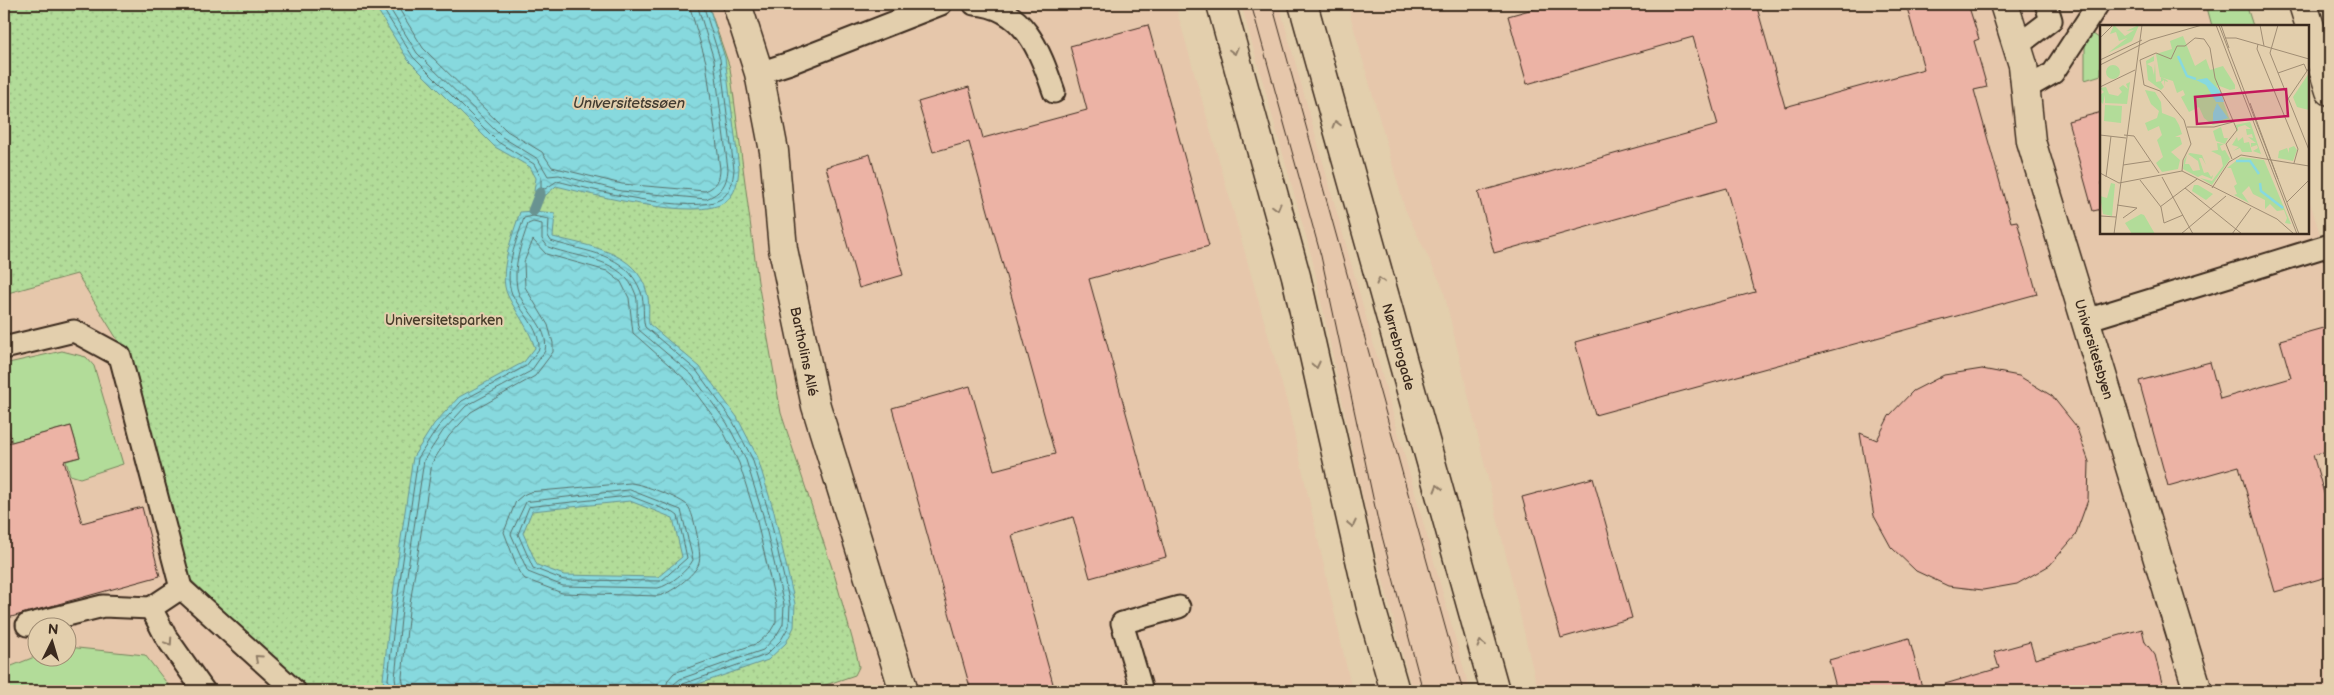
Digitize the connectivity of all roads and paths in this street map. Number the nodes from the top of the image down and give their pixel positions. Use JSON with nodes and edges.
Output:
{"nodes":[{"id":1,"x":737,"y":4,"type":"edge"},
{"id":2,"x":941,"y":4,"type":"edge"},
{"id":3,"x":974,"y":4,"type":"edge"},
{"id":4,"x":1221,"y":4,"type":"edge"},
{"id":5,"x":1303,"y":4,"type":"edge"},
{"id":6,"x":2004,"y":4,"type":"edge"},
{"id":7,"x":2046,"y":4,"type":"edge"},
{"id":8,"x":2098,"y":4,"type":"edge"},
{"id":9,"x":2303,"y":4,"type":"edge"},
{"id":10,"x":2016,"y":46,"type":"junction"},
{"id":11,"x":759,"y":73,"type":"junction"},
{"id":12,"x":2025,"y":90,"type":"junction"},
{"id":13,"x":2330,"y":91,"type":"edge"},
{"id":14,"x":1054,"y":92,"type":"dead end"},
{"id":15,"x":2330,"y":245,"type":"edge"},
{"id":16,"x":2086,"y":320,"type":"junction"},
{"id":17,"x":4,"y":348,"type":"edge"},
{"id":18,"x":181,"y":588,"type":"junction"},
{"id":19,"x":151,"y":608,"type":"junction"},
{"id":20,"x":1179,"y":608,"type":"dead end"},
{"id":21,"x":27,"y":625,"type":"dead end"},
{"id":22,"x":204,"y":691,"type":"edge"},
{"id":23,"x":294,"y":691,"type":"edge"},
{"id":24,"x":904,"y":691,"type":"edge"},
{"id":25,"x":1142,"y":691,"type":"edge"},
{"id":26,"x":1395,"y":691,"type":"edge"},
{"id":27,"x":1494,"y":691,"type":"edge"},
{"id":28,"x":2198,"y":691,"type":"edge"}],
"edges":[{"from":1,"to":11,"type":"street","name":"Bartholins Allé"},
{"from":2,"to":11,"type":"lane"},
{"from":3,"to":14,"type":"lane"},
{"from":4,"to":26,"type":"street","one_way":true},
{"from":27,"to":5,"type":"street","name":"Nørrebrogade","one_way":true},
{"from":6,"to":10,"type":"street","name":"Universitetsbyen"},
{"from":7,"to":10,"type":"lane"},
{"from":8,"to":12,"type":"lane"},
{"from":9,"to":13,"type":"street"},
{"from":10,"to":12,"type":"street","name":"Universitetsbyen"},
{"from":11,"to":24,"type":"street","name":"Bartholins Allé"},
{"from":12,"to":16,"type":"street","name":"Universitetsbyen"},
{"from":15,"to":16,"type":"lane"},
{"from":16,"to":28,"type":"street","name":"Universitetsbyen"},
{"from":17,"to":18,"type":"lane"},
{"from":18,"to":19,"type":"lane"},
{"from":23,"to":18,"type":"lane","one_way":true},
{"from":19,"to":21,"type":"lane"},
{"from":19,"to":22,"type":"lane","one_way":true},
{"from":20,"to":25,"type":"lane"}]}
